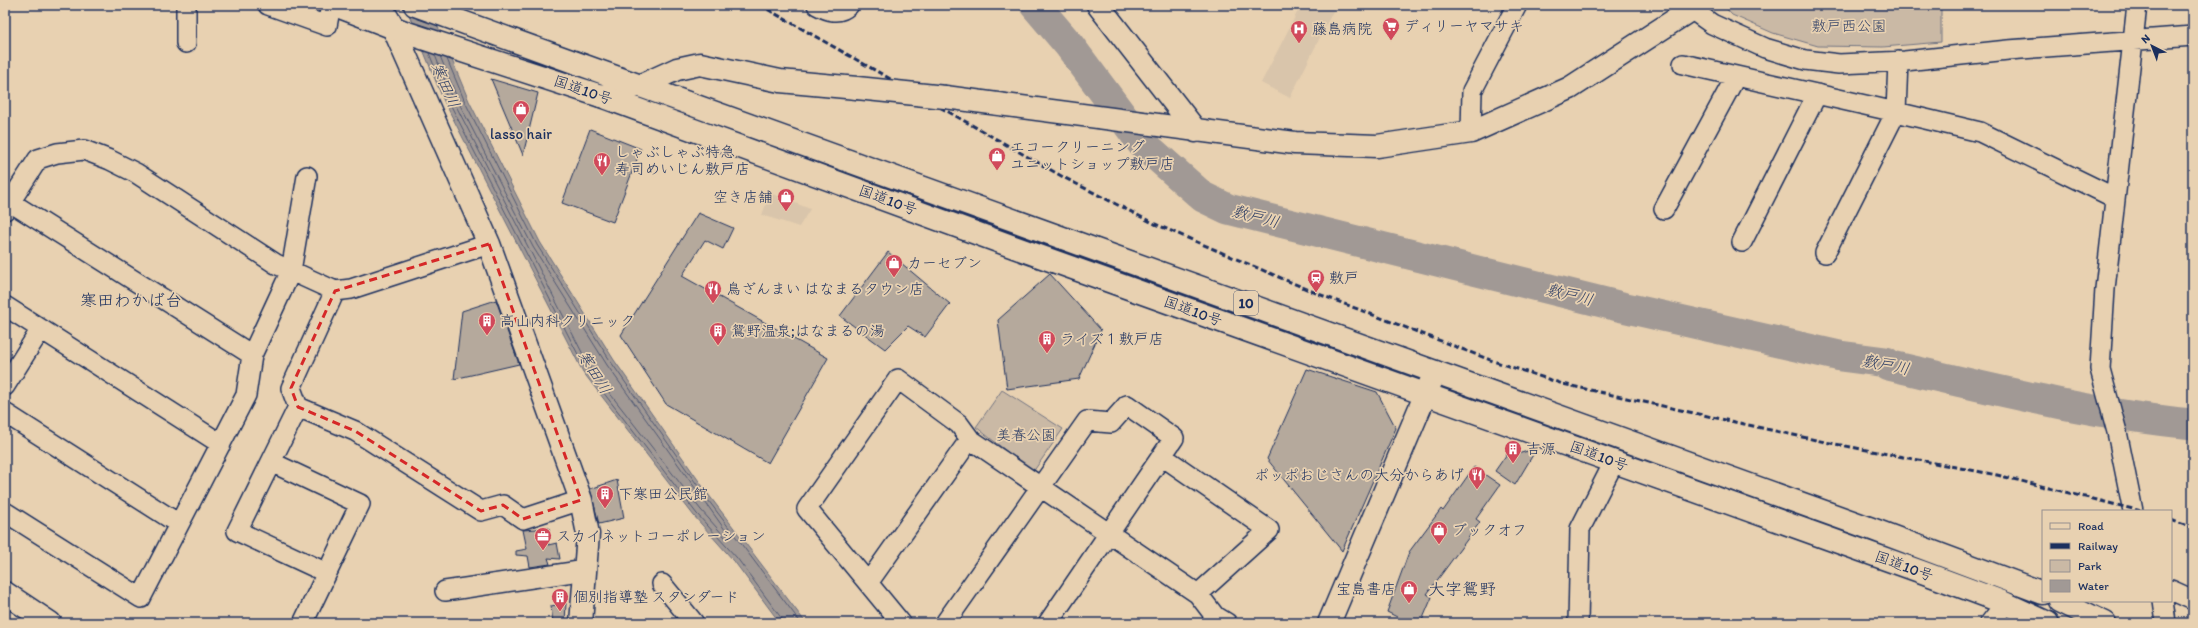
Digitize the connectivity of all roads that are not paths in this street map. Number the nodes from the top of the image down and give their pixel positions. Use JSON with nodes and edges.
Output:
{"nodes":[{"id":1,"x":186,"y":5,"type":"edge"},
{"id":2,"x":268,"y":5,"type":"edge"},
{"id":3,"x":331,"y":5,"type":"edge"},
{"id":4,"x":335,"y":5,"type":"edge"},
{"id":5,"x":380,"y":5,"type":"edge"},
{"id":6,"x":415,"y":5,"type":"edge"},
{"id":7,"x":817,"y":5,"type":"edge"},
{"id":8,"x":849,"y":5,"type":"edge"},
{"id":9,"x":1098,"y":5,"type":"edge"},
{"id":10,"x":1517,"y":5,"type":"edge"},
{"id":11,"x":2137,"y":5,"type":"edge"},
{"id":12,"x":1695,"y":7,"type":"edge"},
{"id":13,"x":400,"y":30,"type":"junction"},
{"id":14,"x":2193,"y":36,"type":"edge"},
{"id":15,"x":2133,"y":41,"type":"junction"},
{"id":16,"x":186,"y":43,"type":"dead end"},
{"id":17,"x":533,"y":47,"type":"junction"},
{"id":18,"x":1898,"y":61,"type":"junction"},
{"id":19,"x":1683,"y":64,"type":"dead end"},
{"id":20,"x":525,"y":71,"type":"junction"},
{"id":21,"x":1736,"y":76,"type":"junction"},
{"id":22,"x":642,"y":85,"type":"junction"},
{"id":23,"x":1818,"y":94,"type":"junction"},
{"id":24,"x":602,"y":96,"type":"junction"},
{"id":25,"x":1896,"y":112,"type":"junction"},
{"id":26,"x":1196,"y":131,"type":"junction"},
{"id":27,"x":1471,"y":132,"type":"junction"},
{"id":28,"x":307,"y":176,"type":"dead end"},
{"id":29,"x":2115,"y":198,"type":"junction"},
{"id":30,"x":8,"y":206,"type":"edge"},
{"id":31,"x":1664,"y":209,"type":"dead end"},
{"id":32,"x":1742,"y":242,"type":"dead end"},
{"id":33,"x":489,"y":244,"type":"junction"},
{"id":34,"x":1824,"y":253,"type":"dead end"},
{"id":35,"x":291,"y":271,"type":"junction"},
{"id":36,"x":335,"y":291,"type":"junction"},
{"id":37,"x":5,"y":306,"type":"edge"},
{"id":38,"x":41,"y":329,"type":"junction"},
{"id":39,"x":252,"y":355,"type":"junction"},
{"id":40,"x":1435,"y":372,"type":"junction"},
{"id":41,"x":5,"y":386,"type":"edge"},
{"id":42,"x":1426,"y":394,"type":"junction"},
{"id":43,"x":298,"y":407,"type":"junction"},
{"id":44,"x":5,"y":413,"type":"edge"},
{"id":45,"x":970,"y":439,"type":"junction"},
{"id":46,"x":221,"y":444,"type":"junction"},
{"id":47,"x":1162,"y":456,"type":"junction"},
{"id":48,"x":271,"y":462,"type":"junction"},
{"id":49,"x":1614,"y":462,"type":"junction"},
{"id":50,"x":1041,"y":487,"type":"junction"},
{"id":51,"x":581,"y":500,"type":"junction"},
{"id":52,"x":2134,"y":510,"type":"edge"},
{"id":53,"x":5,"y":512,"type":"edge"},
{"id":54,"x":179,"y":524,"type":"junction"},
{"id":55,"x":1109,"y":533,"type":"junction"},
{"id":56,"x":586,"y":570,"type":"junction"},
{"id":57,"x":327,"y":573,"type":"junction"},
{"id":58,"x":868,"y":583,"type":"junction"},
{"id":59,"x":662,"y":584,"type":"dead end"},
{"id":60,"x":2172,"y":590,"type":"edge"},
{"id":61,"x":445,"y":591,"type":"dead end"},
{"id":62,"x":5,"y":593,"type":"edge"},
{"id":63,"x":2042,"y":593,"type":"edge"},
{"id":64,"x":1198,"y":594,"type":"junction"},
{"id":65,"x":2193,"y":600,"type":"edge"},
{"id":66,"x":2062,"y":602,"type":"edge"},
{"id":67,"x":2163,"y":602,"type":"edge"},
{"id":68,"x":2005,"y":604,"type":"junction"},
{"id":69,"x":686,"y":619,"type":"edge"},
{"id":70,"x":50,"y":623,"type":"edge"},
{"id":71,"x":303,"y":623,"type":"edge"},
{"id":72,"x":581,"y":623,"type":"edge"},
{"id":73,"x":901,"y":623,"type":"edge"},
{"id":74,"x":945,"y":623,"type":"edge"},
{"id":75,"x":1048,"y":623,"type":"edge"},
{"id":76,"x":1227,"y":623,"type":"edge"},
{"id":77,"x":1329,"y":623,"type":"edge"},
{"id":78,"x":1578,"y":623,"type":"edge"},
{"id":79,"x":1990,"y":623,"type":"edge"},
{"id":80,"x":2048,"y":623,"type":"edge"},
{"id":81,"x":2105,"y":623,"type":"edge"},
{"id":82,"x":2166,"y":623,"type":"edge"}],
"edges":[{"from":1,"to":16,"type":"street"},
{"from":2,"to":3,"type":"street"},
{"from":4,"to":13,"type":"main road","name":"国道10号","number":"10"},
{"from":5,"to":13,"type":"main road"},
{"from":6,"to":17,"type":"main road","name":"国道10号","number":"10"},
{"from":7,"to":8,"type":"street"},
{"from":9,"to":26,"type":"main road"},
{"from":10,"to":27,"type":"street"},
{"from":11,"to":15,"type":"street"},
{"from":12,"to":18,"type":"street"},
{"from":12,"to":27,"type":"main road"},
{"from":13,"to":20,"type":"main road","name":"国道10号","number":"10"},
{"from":13,"to":33,"type":"main road"},
{"from":14,"to":15,"type":"street"},
{"from":15,"to":18,"type":"street"},
{"from":15,"to":29,"type":"street"},
{"from":17,"to":20,"type":"street"},
{"from":17,"to":22,"type":"main road","name":"国道10号","number":"10"},
{"from":18,"to":25,"type":"street"},
{"from":19,"to":21,"type":"street"},
{"from":20,"to":24,"type":"main road","name":"国道10号","number":"10"},
{"from":21,"to":23,"type":"street"},
{"from":21,"to":31,"type":"street"},
{"from":22,"to":24,"type":"main road"},
{"from":22,"to":26,"type":"main road","bridge":true},
{"from":22,"to":40,"type":"main road","name":"国道10号","number":"10"},
{"from":23,"to":25,"type":"street"},
{"from":23,"to":32,"type":"street"},
{"from":24,"to":42,"type":"main road","name":"国道10号","number":"10"},
{"from":25,"to":29,"type":"street"},
{"from":25,"to":34,"type":"street"},
{"from":26,"to":27,"type":"main road"},
{"from":28,"to":35,"type":"street"},
{"from":29,"to":52,"type":"street"},
{"from":30,"to":35,"type":"street"},
{"from":30,"to":39,"type":"street"},
{"from":33,"to":36,"type":"street"},
{"from":33,"to":51,"type":"main road"},
{"from":35,"to":36,"type":"street"},
{"from":35,"to":39,"type":"street"},
{"from":36,"to":43,"type":"street"},
{"from":37,"to":38,"type":"street"},
{"from":38,"to":41,"type":"street"},
{"from":38,"to":46,"type":"street"},
{"from":39,"to":46,"type":"street"},
{"from":40,"to":42,"type":"main road"},
{"from":40,"to":63,"type":"main road","name":"国道10号","number":"10"},
{"from":42,"to":49,"type":"main road","name":"国道10号","number":"10"},
{"from":42,"to":77,"type":"main road"},
{"from":43,"to":48,"type":"street"},
{"from":43,"to":51,"type":"street"},
{"from":44,"to":54,"type":"street"},
{"from":45,"to":50,"type":"street"},
{"from":45,"to":58,"type":"street"},
{"from":45,"to":58,"type":"street"},
{"from":46,"to":54,"type":"street"},
{"from":47,"to":50,"type":"street"},
{"from":47,"to":55,"type":"street"},
{"from":47,"to":64,"type":"street"},
{"from":48,"to":57,"type":"street"},
{"from":48,"to":57,"type":"street"},
{"from":49,"to":68,"type":"main road","name":"国道10号","number":"10"},
{"from":49,"to":78,"type":"street"},
{"from":50,"to":55,"type":"street"},
{"from":50,"to":74,"type":"street"},
{"from":51,"to":56,"type":"main road"},
{"from":53,"to":54,"type":"street"},
{"from":55,"to":64,"type":"street"},
{"from":55,"to":75,"type":"street"},
{"from":56,"to":61,"type":"street"},
{"from":56,"to":72,"type":"main road"},
{"from":57,"to":71,"type":"street"},
{"from":58,"to":73,"type":"street"},
{"from":59,"to":69,"type":"street"},
{"from":60,"to":65,"type":"street"},
{"from":62,"to":70,"type":"main road"},
{"from":64,"to":76,"type":"street"},
{"from":66,"to":81,"type":"main road"},
{"from":67,"to":82,"type":"street"},
{"from":68,"to":79,"type":"street"},
{"from":68,"to":80,"type":"main road","name":"国道10号","number":"10"}]}
